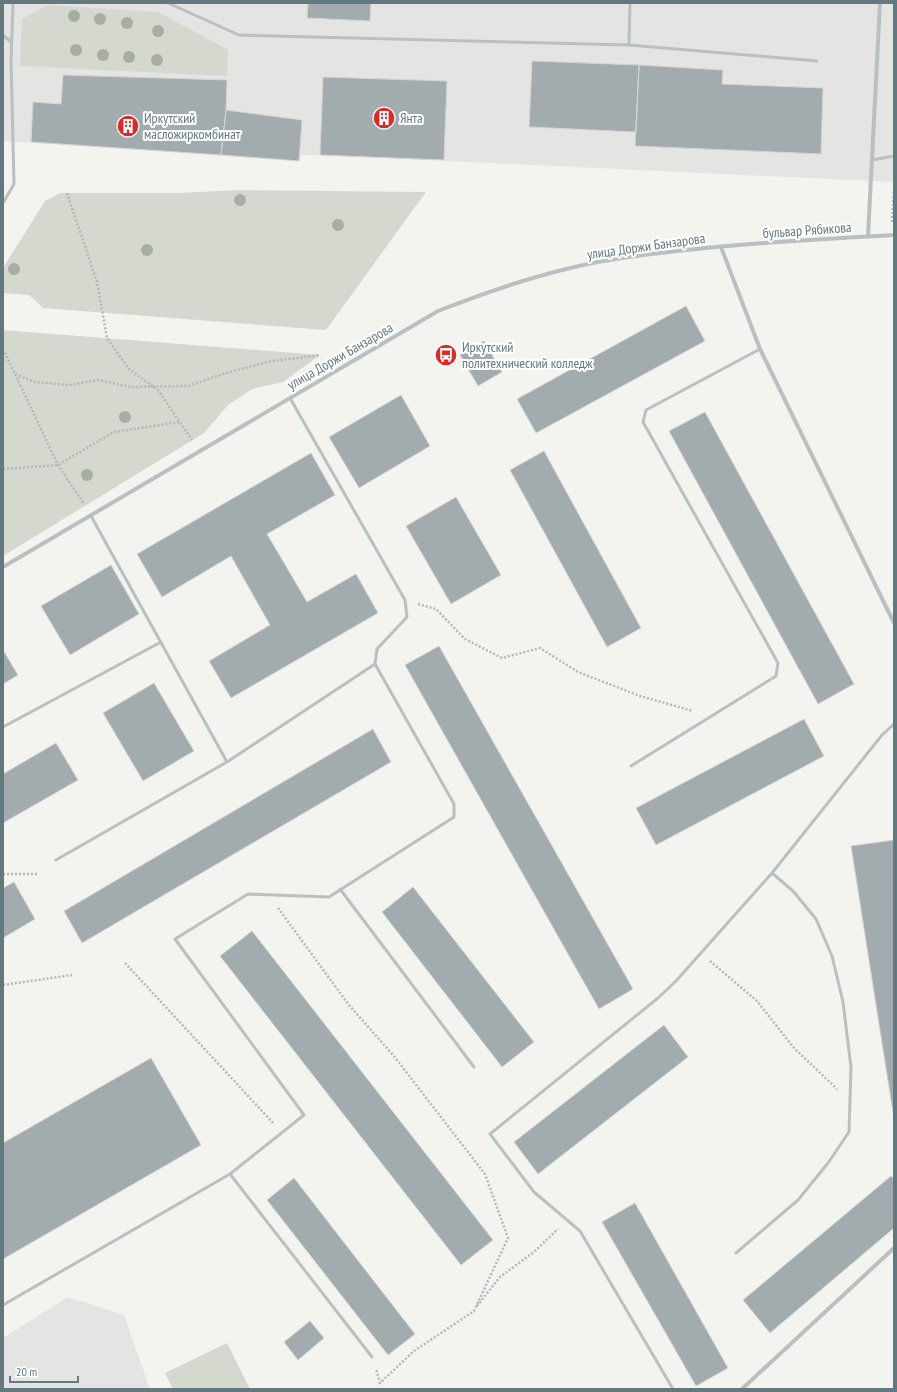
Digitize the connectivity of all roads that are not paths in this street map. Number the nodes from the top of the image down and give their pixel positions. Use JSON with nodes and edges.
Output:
{"nodes":[{"id":1,"x":13,"y":3,"type":"edge"},
{"id":2,"x":168,"y":3,"type":"edge"},
{"id":3,"x":630,"y":3,"type":"edge"},
{"id":4,"x":880,"y":3,"type":"edge"},
{"id":5,"x":3,"y":35,"type":"edge"},
{"id":6,"x":11,"y":42,"type":"junction"},
{"id":7,"x":629,"y":45,"type":"junction"},
{"id":8,"x":817,"y":61,"type":"dead end"},
{"id":9,"x":894,"y":156,"type":"edge"},
{"id":10,"x":872,"y":160,"type":"junction"},
{"id":11,"x":3,"y":203,"type":"edge"},
{"id":12,"x":893,"y":235,"type":"edge"},
{"id":13,"x":868,"y":236,"type":"junction"},
{"id":14,"x":721,"y":247,"type":"junction"},
{"id":15,"x":760,"y":349,"type":"junction"},
{"id":16,"x":290,"y":398,"type":"junction"},
{"id":17,"x":91,"y":516,"type":"junction"},
{"id":18,"x":3,"y":567,"type":"edge"},
{"id":19,"x":894,"y":623,"type":"edge"},
{"id":20,"x":161,"y":642,"type":"junction"},
{"id":21,"x":375,"y":664,"type":"junction"},
{"id":22,"x":894,"y":724,"type":"edge"},
{"id":23,"x":3,"y":727,"type":"edge"},
{"id":24,"x":227,"y":762,"type":"junction"},
{"id":25,"x":631,"y":766,"type":"dead end"},
{"id":26,"x":56,"y":860,"type":"dead end"},
{"id":27,"x":772,"y":873,"type":"junction"},
{"id":28,"x":340,"y":889,"type":"junction"},
{"id":29,"x":474,"y":1067,"type":"dead end"},
{"id":30,"x":230,"y":1174,"type":"junction"},
{"id":31,"x":894,"y":1248,"type":"edge"},
{"id":32,"x":736,"y":1253,"type":"dead end"},
{"id":33,"x":3,"y":1305,"type":"edge"},
{"id":34,"x":372,"y":1357,"type":"road end"},
{"id":35,"x":673,"y":1389,"type":"edge"},
{"id":36,"x":742,"y":1389,"type":"edge"}],
"edges":[{"from":1,"to":6,"type":"lane"},
{"from":2,"to":7,"type":"lane"},
{"from":3,"to":7,"type":"lane"},
{"from":4,"to":10,"type":"street"},
{"from":5,"to":6,"type":"lane"},
{"from":6,"to":11,"type":"lane"},
{"from":7,"to":8,"type":"lane"},
{"from":9,"to":10,"type":"lane"},
{"from":10,"to":13,"type":"street"},
{"from":12,"to":13,"type":"street","name":"бульвар Рябикова"},
{"from":13,"to":14,"type":"street","name":"бульвар Рябикова"},
{"from":14,"to":15,"type":"street"},
{"from":14,"to":16,"type":"street","name":"улица Доржи Банзарова"},
{"from":15,"to":19,"type":"street"},
{"from":15,"to":25,"type":"lane"},
{"from":16,"to":17,"type":"street","name":"улица Доржи Банзарова"},
{"from":16,"to":21,"type":"lane"},
{"from":17,"to":18,"type":"street","name":"улица Доржи Банзарова"},
{"from":17,"to":20,"type":"lane"},
{"from":20,"to":23,"type":"lane"},
{"from":20,"to":24,"type":"lane"},
{"from":21,"to":24,"type":"lane"},
{"from":21,"to":28,"type":"lane"},
{"from":22,"to":27,"type":"lane"},
{"from":24,"to":26,"type":"lane"},
{"from":27,"to":32,"type":"lane"},
{"from":27,"to":35,"type":"lane"},
{"from":28,"to":29,"type":"lane"},
{"from":28,"to":30,"type":"lane"},
{"from":30,"to":33,"type":"lane"},
{"from":30,"to":34,"type":"lane"},
{"from":31,"to":36,"type":"street"}]}
